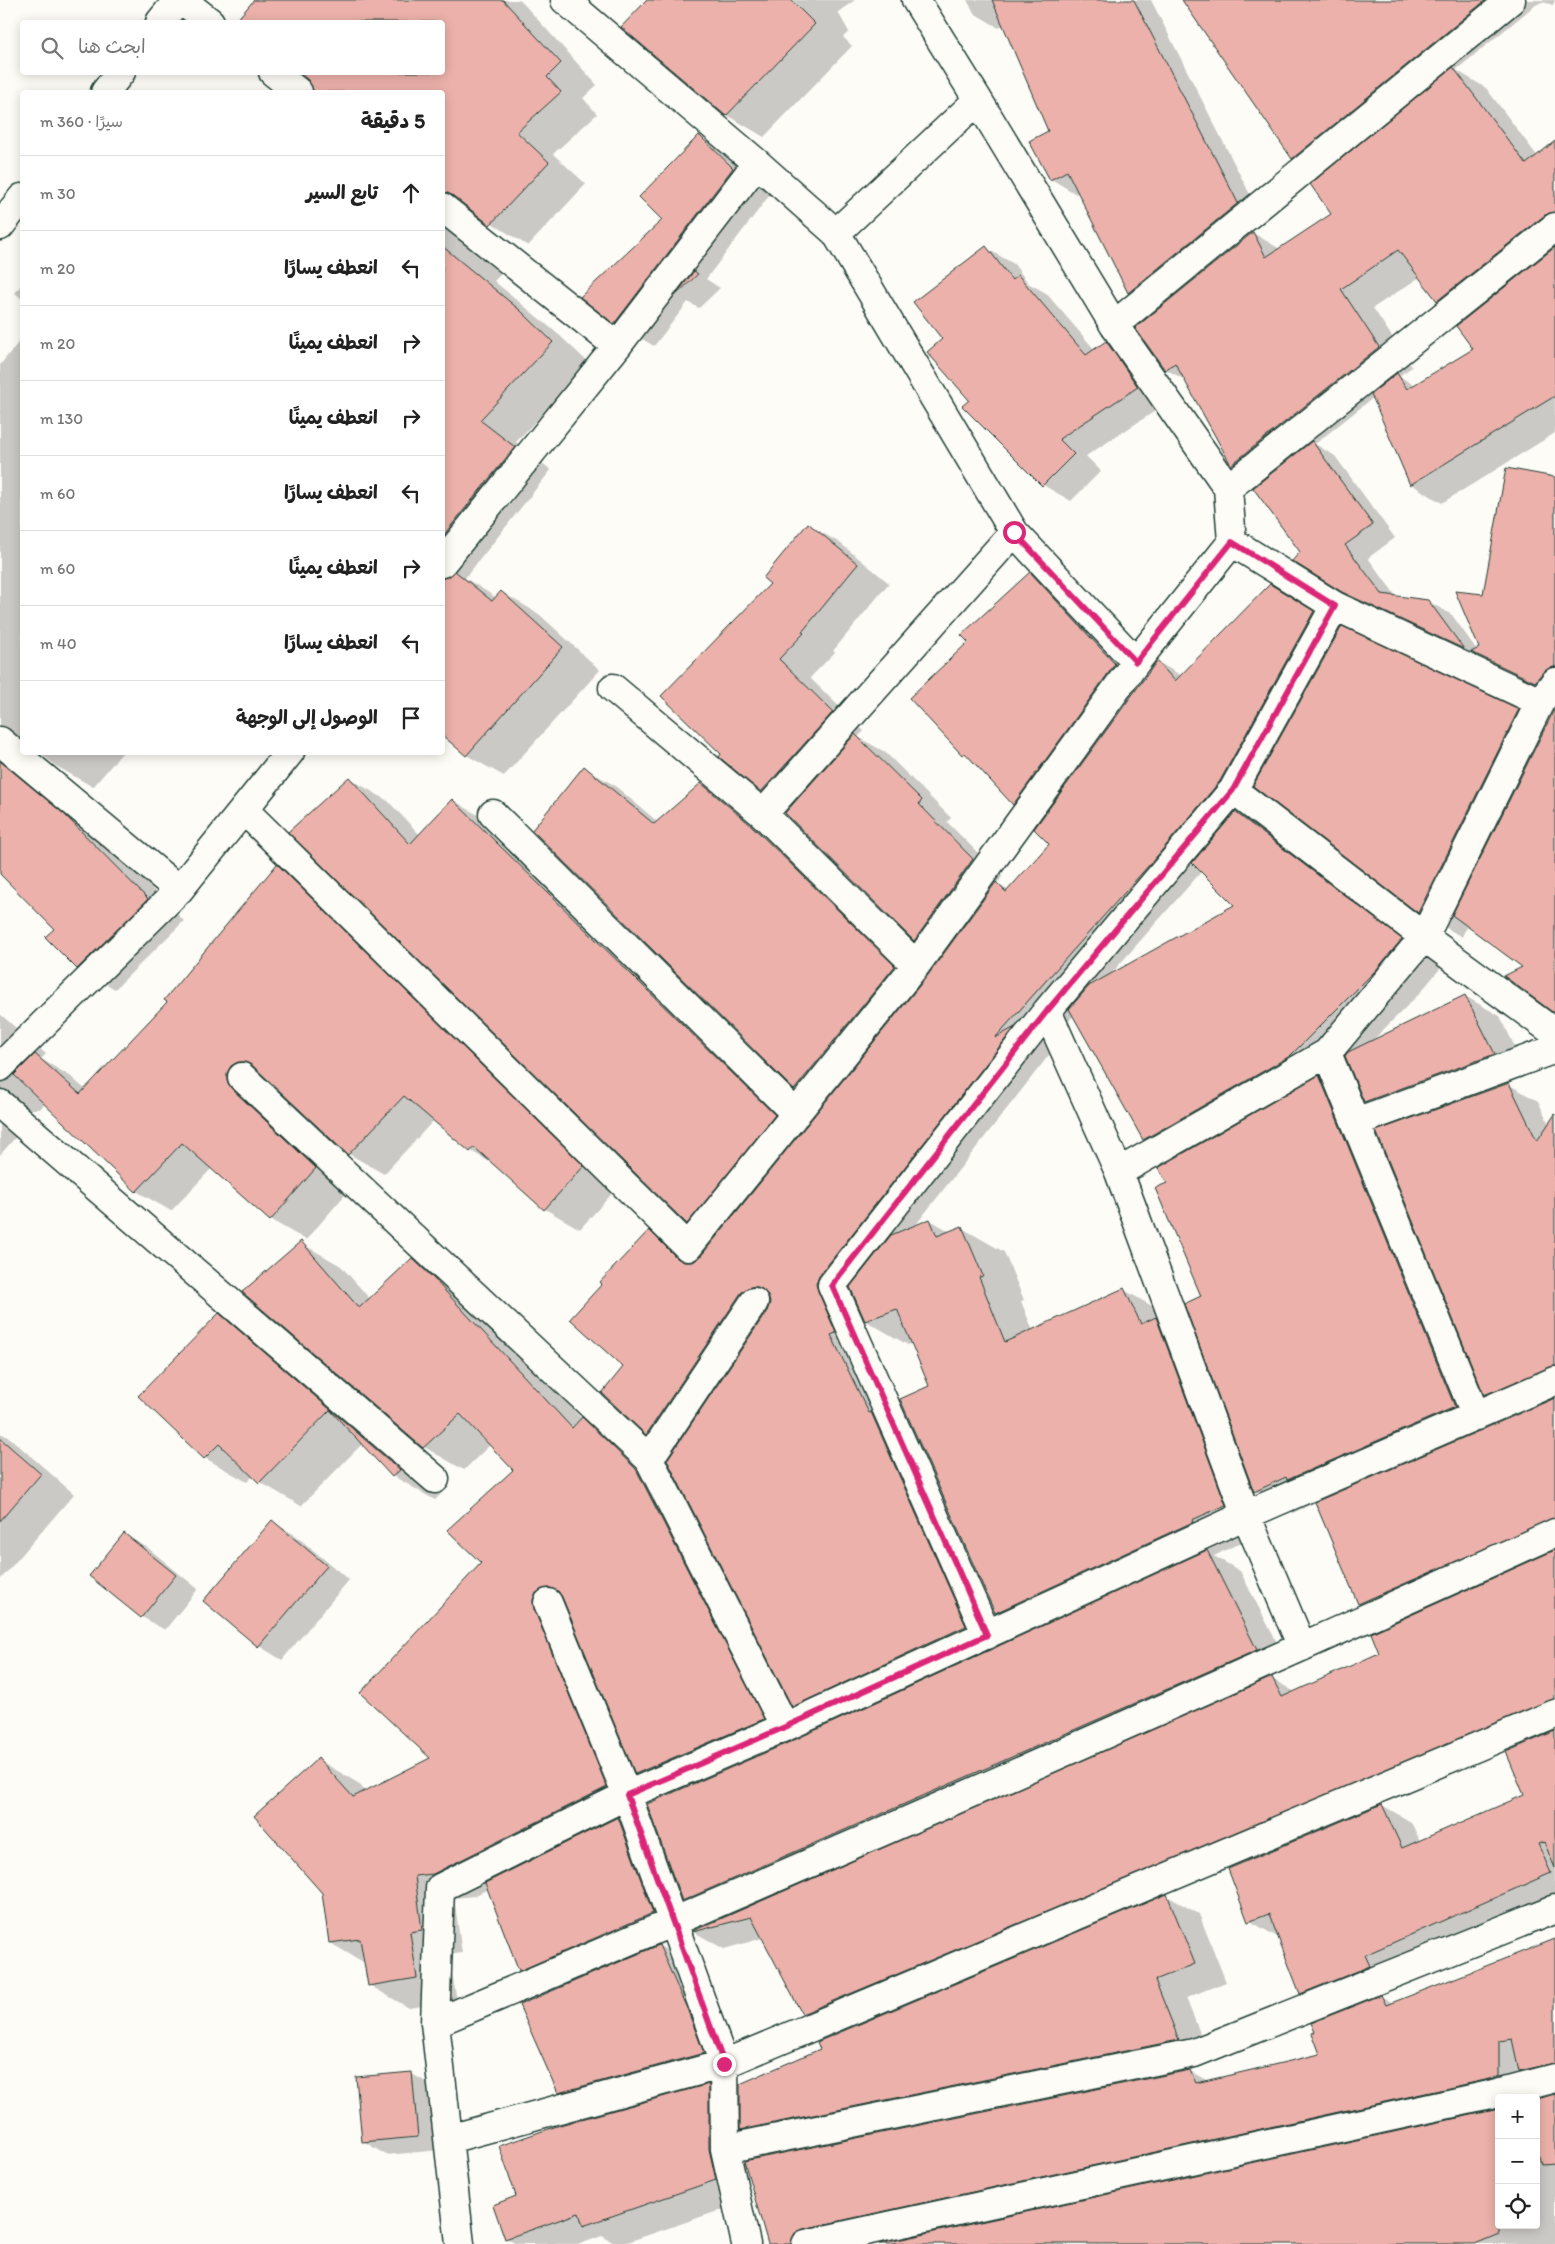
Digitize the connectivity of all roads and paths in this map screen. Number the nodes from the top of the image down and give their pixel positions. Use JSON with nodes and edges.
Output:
{"nodes":[{"id":1,"x":180,"y":0,"type":"edge"},
{"id":2,"x":565,"y":0,"type":"edge"},
{"id":3,"x":916,"y":0,"type":"edge"},
{"id":4,"x":1511,"y":0,"type":"edge"},
{"id":5,"x":162,"y":20,"type":"edge"},
{"id":6,"x":207,"y":20,"type":"edge"},
{"id":7,"x":119,"y":75,"type":"edge"},
{"id":8,"x":277,"y":75,"type":"edge"},
{"id":9,"x":107,"y":90,"type":"edge"},
{"id":10,"x":296,"y":90,"type":"edge"},
{"id":11,"x":978,"y":100,"type":"junction"},
{"id":12,"x":757,"y":163,"type":"junction"},
{"id":13,"x":20,"y":201,"type":"edge"},
{"id":14,"x":445,"y":209,"type":"edge"},
{"id":15,"x":0,"y":226,"type":"edge"},
{"id":16,"x":1555,"y":227,"type":"edge"},
{"id":17,"x":836,"y":233,"type":"junction"},
{"id":18,"x":1114,"y":325,"type":"junction"},
{"id":19,"x":617,"y":346,"type":"junction"},
{"id":20,"x":1228,"y":488,"type":"junction"},
{"id":21,"x":1014,"y":532,"type":"junction"},
{"id":22,"x":1232,"y":542,"type":"junction"},
{"id":23,"x":445,"y":559,"type":"edge"},
{"id":24,"x":1335,"y":606,"type":"junction"},
{"id":25,"x":1136,"y":662,"type":"junction"},
{"id":26,"x":613,"y":688,"type":"dead end"},
{"id":27,"x":1547,"y":692,"type":"edge"},
{"id":28,"x":0,"y":741,"type":"edge"},
{"id":29,"x":288,"y":755,"type":"edge"},
{"id":30,"x":1233,"y":790,"type":"junction"},
{"id":31,"x":244,"y":810,"type":"junction"},
{"id":32,"x":493,"y":814,"type":"dead end"},
{"id":33,"x":763,"y":814,"type":"junction"},
{"id":34,"x":179,"y":890,"type":"junction"},
{"id":35,"x":1424,"y":938,"type":"junction"},
{"id":36,"x":916,"y":964,"type":"junction"},
{"id":37,"x":1047,"y":1011,"type":"junction"},
{"id":38,"x":1555,"y":1033,"type":"edge"},
{"id":39,"x":1555,"y":1050,"type":"edge"},
{"id":40,"x":1327,"y":1053,"type":"junction"},
{"id":41,"x":0,"y":1067,"type":"edge"},
{"id":42,"x":242,"y":1077,"type":"dead end"},
{"id":43,"x":0,"y":1104,"type":"edge"},
{"id":44,"x":796,"y":1114,"type":"junction"},
{"id":45,"x":1356,"y":1122,"type":"junction"},
{"id":46,"x":1119,"y":1172,"type":"junction"},
{"id":47,"x":754,"y":1302,"type":"dead end"},
{"id":48,"x":1555,"y":1381,"type":"edge"},
{"id":49,"x":1476,"y":1416,"type":"junction"},
{"id":50,"x":649,"y":1458,"type":"junction"},
{"id":51,"x":434,"y":1479,"type":"dead end"},
{"id":52,"x":1246,"y":1515,"type":"junction"},
{"id":53,"x":1555,"y":1533,"type":"edge"},
{"id":54,"x":548,"y":1603,"type":"dead end"},
{"id":55,"x":987,"y":1635,"type":"junction"},
{"id":56,"x":1302,"y":1647,"type":"junction"},
{"id":57,"x":1555,"y":1714,"type":"edge"},
{"id":58,"x":785,"y":1727,"type":"junction"},
{"id":59,"x":627,"y":1795,"type":"junction"},
{"id":60,"x":1555,"y":1909,"type":"edge"},
{"id":61,"x":674,"y":1923,"type":"junction"},
{"id":62,"x":435,"y":2023,"type":"junction"},
{"id":63,"x":724,"y":2064,"type":"junction"},
{"id":64,"x":1555,"y":2078,"type":"edge"},
{"id":65,"x":449,"y":2139,"type":"junction"},
{"id":66,"x":725,"y":2149,"type":"junction"},
{"id":67,"x":460,"y":2244,"type":"edge"},
{"id":68,"x":746,"y":2244,"type":"edge"},
{"id":69,"x":806,"y":2244,"type":"edge"}],
"edges":[{"from":1,"to":5,"type":"street"},
{"from":1,"to":6,"type":"street"},
{"from":2,"to":12,"type":"street"},
{"from":3,"to":11,"type":"street"},
{"from":4,"to":18,"type":"street"},
{"from":7,"to":9,"type":"street"},
{"from":8,"to":10,"type":"street"},
{"from":11,"to":17,"type":"street"},
{"from":11,"to":18,"type":"street"},
{"from":12,"to":17,"type":"street"},
{"from":12,"to":19,"type":"street"},
{"from":13,"to":15,"type":"street"},
{"from":14,"to":19,"type":"street"},
{"from":16,"to":20,"type":"street"},
{"from":17,"to":21,"type":"street"},
{"from":18,"to":20,"type":"street"},
{"from":19,"to":23,"type":"street"},
{"from":20,"to":22,"type":"street"},
{"from":21,"to":25,"type":"street"},
{"from":21,"to":33,"type":"street"},
{"from":22,"to":24,"type":"street"},
{"from":22,"to":25,"type":"street"},
{"from":24,"to":27,"type":"street"},
{"from":24,"to":30,"type":"street"},
{"from":25,"to":36,"type":"street"},
{"from":26,"to":33,"type":"street"},
{"from":27,"to":35,"type":"street"},
{"from":28,"to":34,"type":"street"},
{"from":29,"to":31,"type":"street"},
{"from":30,"to":35,"type":"street"},
{"from":30,"to":37,"type":"street"},
{"from":31,"to":34,"type":"street"},
{"from":31,"to":44,"type":"street"},
{"from":32,"to":44,"type":"street"},
{"from":33,"to":36,"type":"street"},
{"from":34,"to":41,"type":"street"},
{"from":35,"to":38,"type":"street"},
{"from":35,"to":40,"type":"street"},
{"from":36,"to":44,"type":"street"},
{"from":37,"to":46,"type":"street"},
{"from":37,"to":55,"type":"street"},
{"from":39,"to":45,"type":"street"},
{"from":40,"to":45,"type":"street"},
{"from":40,"to":46,"type":"street"},
{"from":42,"to":50,"type":"street"},
{"from":43,"to":51,"type":"street"},
{"from":45,"to":49,"type":"street"},
{"from":46,"to":52,"type":"street"},
{"from":47,"to":50,"type":"street"},
{"from":48,"to":49,"type":"street"},
{"from":49,"to":52,"type":"street"},
{"from":50,"to":58,"type":"street"},
{"from":52,"to":55,"type":"street"},
{"from":52,"to":56,"type":"street"},
{"from":53,"to":56,"type":"street"},
{"from":54,"to":59,"type":"street"},
{"from":55,"to":58,"type":"street"},
{"from":56,"to":61,"type":"street"},
{"from":57,"to":63,"type":"street"},
{"from":58,"to":59,"type":"street"},
{"from":59,"to":61,"type":"street"},
{"from":59,"to":62,"type":"street"},
{"from":60,"to":66,"type":"street"},
{"from":61,"to":62,"type":"street"},
{"from":61,"to":63,"type":"street"},
{"from":62,"to":65,"type":"street"},
{"from":63,"to":65,"type":"street"},
{"from":63,"to":66,"type":"street"},
{"from":64,"to":69,"type":"street"},
{"from":65,"to":67,"type":"street"},
{"from":66,"to":68,"type":"street"}]}
